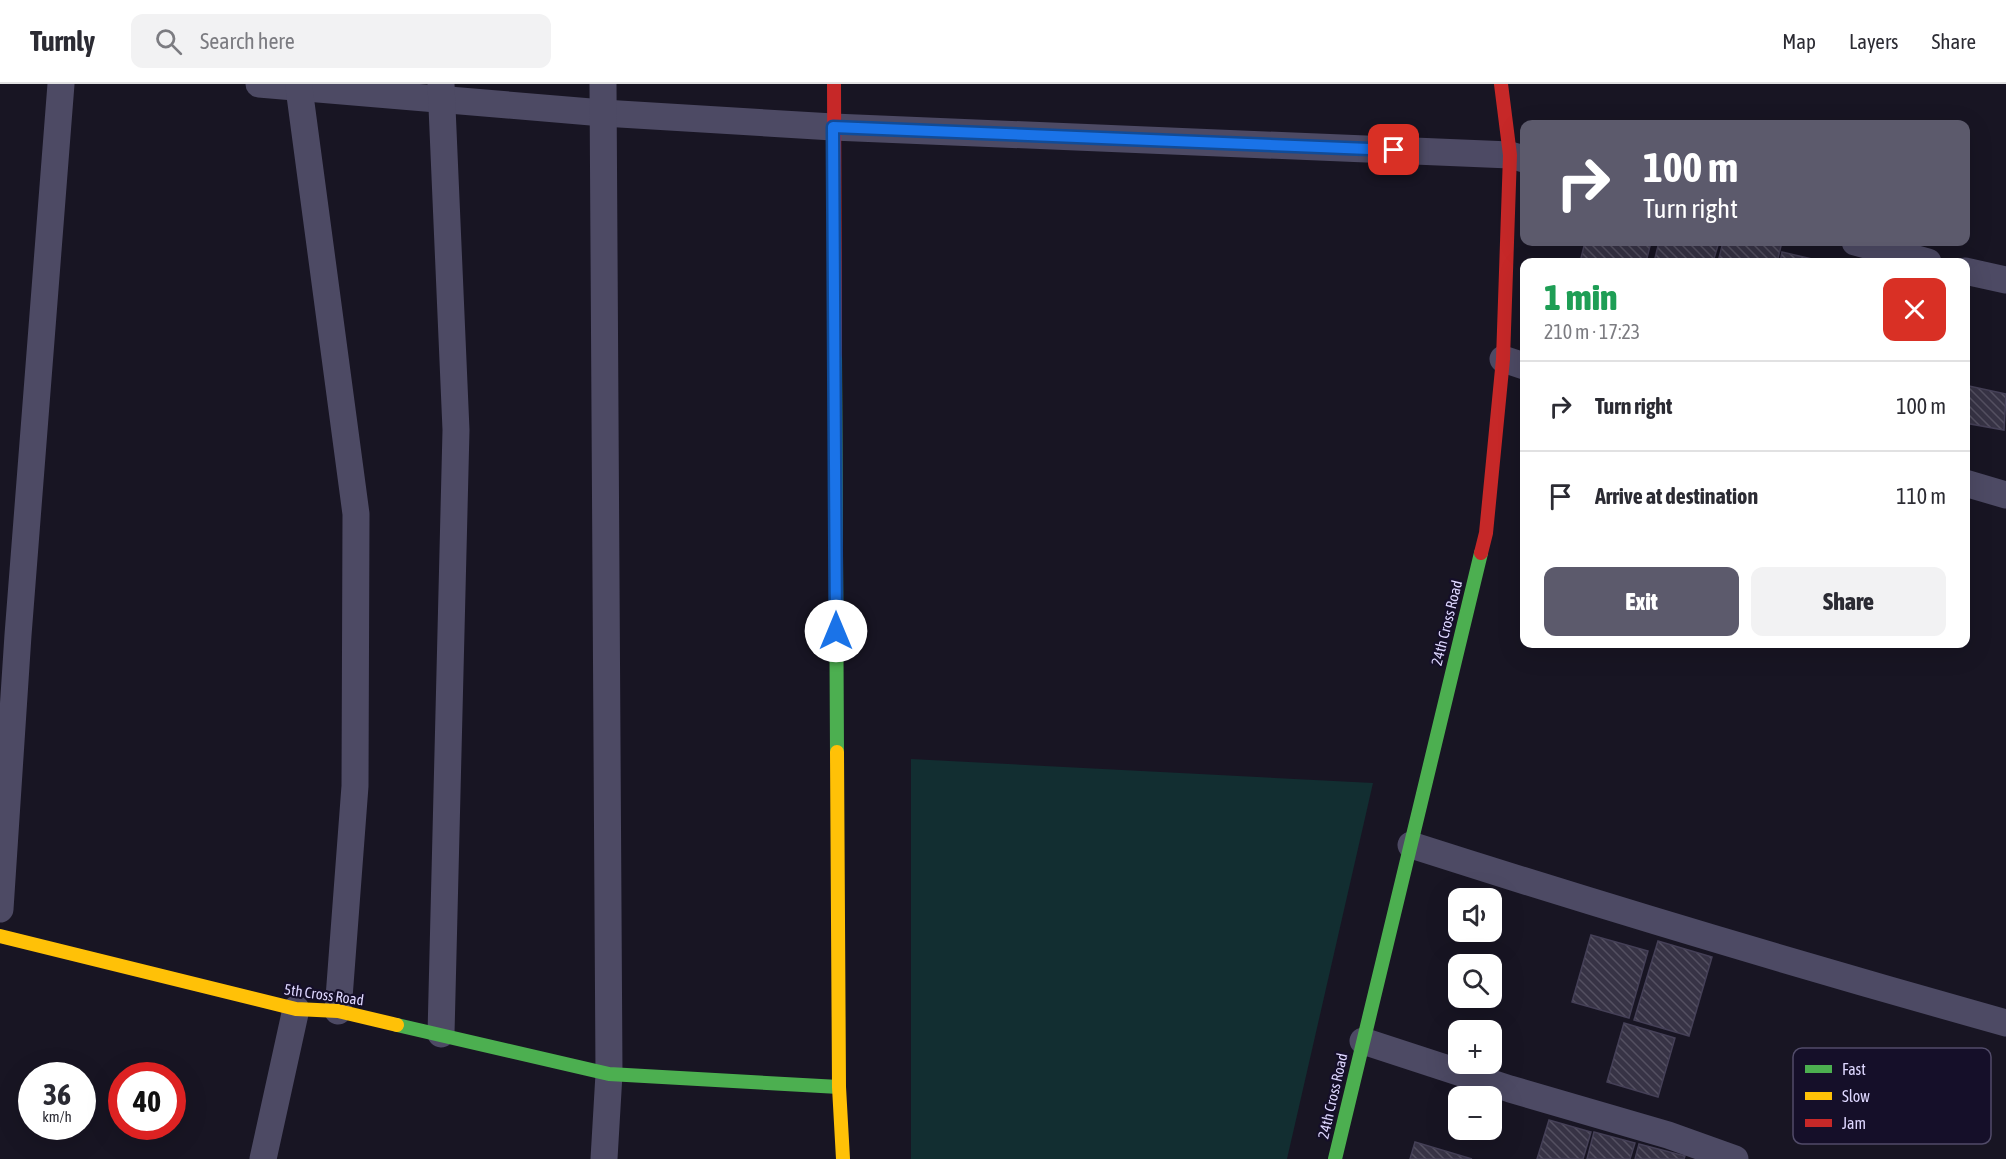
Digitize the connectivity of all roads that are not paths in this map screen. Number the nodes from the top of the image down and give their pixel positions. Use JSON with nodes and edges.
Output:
{"nodes":[{"id":1,"x":61,"y":84,"type":"edge"},
{"id":2,"x":259,"y":84,"type":"edge"},
{"id":3,"x":603,"y":84,"type":"edge"},
{"id":4,"x":834,"y":84,"type":"edge"},
{"id":5,"x":1501,"y":84,"type":"edge"},
{"id":6,"x":299,"y":88,"type":"junction"},
{"id":7,"x":441,"y":92,"type":"edge"},
{"id":8,"x":603,"y":113,"type":"junction"},
{"id":9,"x":833,"y":127,"type":"junction"},
{"id":10,"x":1517,"y":157,"type":"edge"},
{"id":11,"x":1870,"y":246,"type":"edge"},
{"id":12,"x":1913,"y":258,"type":"edge"},
{"id":13,"x":1970,"y":272,"type":"edge"},
{"id":14,"x":2006,"y":280,"type":"edge"},
{"id":15,"x":1514,"y":363,"type":"edge"},
{"id":16,"x":1970,"y":484,"type":"edge"},
{"id":17,"x":2006,"y":495,"type":"edge"},
{"id":18,"x":9,"y":633,"type":"edge"},
{"id":19,"x":1410,"y":845,"type":"junction"},
{"id":20,"x":0,"y":909,"type":"edge"},
{"id":21,"x":0,"y":936,"type":"edge"},
{"id":22,"x":296,"y":1009,"type":"junction"},
{"id":23,"x":338,"y":1011,"type":"junction"},
{"id":24,"x":2006,"y":1023,"type":"edge"},
{"id":25,"x":441,"y":1034,"type":"junction"},
{"id":26,"x":1363,"y":1041,"type":"junction"},
{"id":27,"x":609,"y":1074,"type":"junction"},
{"id":28,"x":839,"y":1087,"type":"junction"},
{"id":29,"x":263,"y":1159,"type":"edge"},
{"id":30,"x":604,"y":1159,"type":"edge"},
{"id":31,"x":843,"y":1159,"type":"edge"},
{"id":32,"x":1335,"y":1159,"type":"edge"},
{"id":33,"x":1735,"y":1159,"type":"edge"}],
"edges":[{"from":1,"to":18,"type":"street"},
{"from":2,"to":6,"type":"street"},
{"from":3,"to":8,"type":"street"},
{"from":4,"to":9,"type":"street"},
{"from":5,"to":10,"type":"street","name":"24th Cross Road"},
{"from":6,"to":7,"type":"street"},
{"from":6,"to":23,"type":"street"},
{"from":7,"to":8,"type":"street"},
{"from":7,"to":25,"type":"street"},
{"from":8,"to":9,"type":"street"},
{"from":8,"to":27,"type":"street"},
{"from":9,"to":10,"type":"street"},
{"from":9,"to":28,"type":"street"},
{"from":10,"to":15,"type":"street","name":"24th Cross Road"},
{"from":11,"to":12,"type":"street"},
{"from":13,"to":14,"type":"street"},
{"from":15,"to":19,"type":"street","name":"24th Cross Road"},
{"from":16,"to":17,"type":"street"},
{"from":18,"to":20,"type":"street"},
{"from":19,"to":24,"type":"street"},
{"from":19,"to":26,"type":"street","name":"24th Cross Road"},
{"from":21,"to":22,"type":"street","name":"5th Cross Road"},
{"from":22,"to":23,"type":"street","name":"5th Cross Road"},
{"from":22,"to":29,"type":"street"},
{"from":23,"to":25,"type":"street","name":"5th Cross Road"},
{"from":25,"to":27,"type":"street","name":"5th Cross Road"},
{"from":26,"to":32,"type":"street","name":"24th Cross Road"},
{"from":26,"to":33,"type":"street"},
{"from":27,"to":28,"type":"street","name":"5th Cross Road"},
{"from":27,"to":30,"type":"street"},
{"from":28,"to":31,"type":"street"}]}
